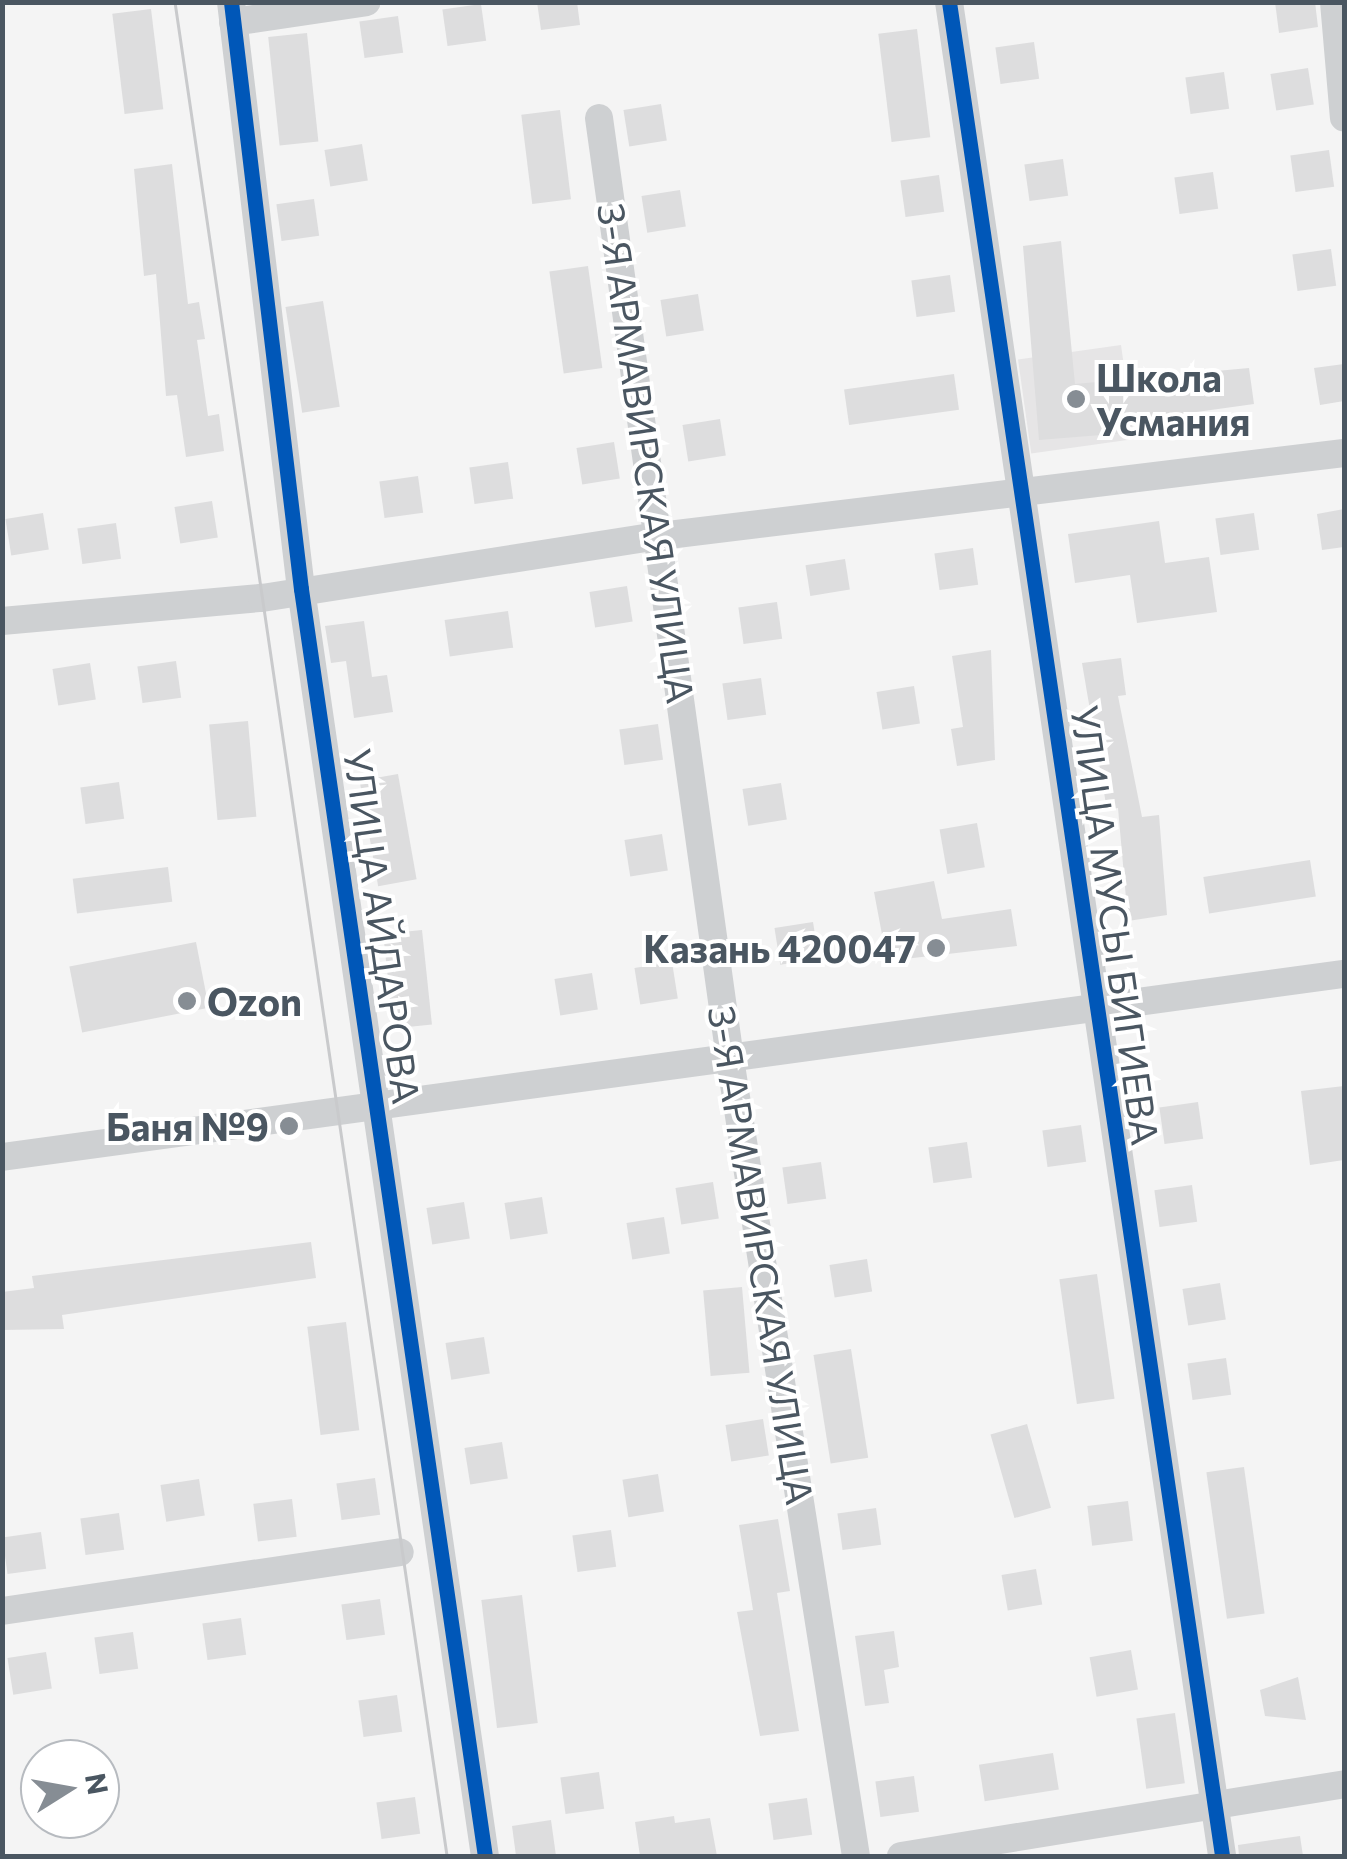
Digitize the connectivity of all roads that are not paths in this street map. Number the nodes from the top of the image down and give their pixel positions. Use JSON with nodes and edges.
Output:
{"nodes":[{"id":1,"x":367,"y":2,"type":"edge"},
{"id":2,"x":949,"y":2,"type":"edge"},
{"id":3,"x":1334,"y":2,"type":"edge"},
{"id":4,"x":232,"y":12,"type":"edge"},
{"id":5,"x":599,"y":118,"type":"dead end"},
{"id":6,"x":1344,"y":118,"type":"edge"},
{"id":7,"x":1344,"y":454,"type":"edge"},
{"id":8,"x":1021,"y":492,"type":"junction"},
{"id":9,"x":660,"y":536,"type":"junction"},
{"id":10,"x":301,"y":589,"type":"junction"},
{"id":11,"x":2,"y":621,"type":"edge"},
{"id":12,"x":1344,"y":974,"type":"edge"},
{"id":13,"x":1096,"y":1012,"type":"junction"},
{"id":14,"x":730,"y":1059,"type":"junction"},
{"id":15,"x":376,"y":1103,"type":"junction"},
{"id":16,"x":2,"y":1157,"type":"edge"},
{"id":17,"x":400,"y":1552,"type":"dead end"},
{"id":18,"x":2,"y":1611,"type":"edge"},
{"id":19,"x":1344,"y":1784,"type":"edge"},
{"id":20,"x":1214,"y":1802,"type":"junction"},
{"id":21,"x":484,"y":1856,"type":"edge"},
{"id":22,"x":856,"y":1856,"type":"edge"},
{"id":23,"x":901,"y":1856,"type":"edge"},
{"id":24,"x":1222,"y":1856,"type":"edge"}],
"edges":[{"from":1,"to":4,"type":"street"},
{"from":2,"to":8,"type":"street","name":"УЛИЦА МУСЫ БИГИЕВА"},
{"from":3,"to":6,"type":"street"},
{"from":4,"to":10,"type":"street","name":"УЛИЦА АЙДАРОВА"},
{"from":5,"to":9,"type":"street","name":"3-Я АРМАВИРСКАЯ УЛИЦА"},
{"from":7,"to":8,"type":"street"},
{"from":8,"to":9,"type":"street"},
{"from":8,"to":13,"type":"street","name":"УЛИЦА МУСЫ БИГИЕВА"},
{"from":9,"to":10,"type":"street"},
{"from":9,"to":14,"type":"street","name":"3-Я АРМАВИРСКАЯ УЛИЦА"},
{"from":10,"to":11,"type":"street"},
{"from":10,"to":15,"type":"street","name":"УЛИЦА АЙДАРОВА"},
{"from":12,"to":13,"type":"street"},
{"from":13,"to":14,"type":"street"},
{"from":13,"to":20,"type":"street","name":"УЛИЦА МУСЫ БИГИЕВА"},
{"from":14,"to":15,"type":"street"},
{"from":14,"to":22,"type":"street","name":"3-Я АРМАВИРСКАЯ УЛИЦА"},
{"from":15,"to":16,"type":"street"},
{"from":15,"to":21,"type":"street","name":"УЛИЦА АЙДАРОВА"},
{"from":17,"to":18,"type":"street"},
{"from":19,"to":20,"type":"street"},
{"from":20,"to":23,"type":"street"},
{"from":20,"to":24,"type":"street","name":"УЛИЦА МУСЫ БИГИЕВА"}]}
